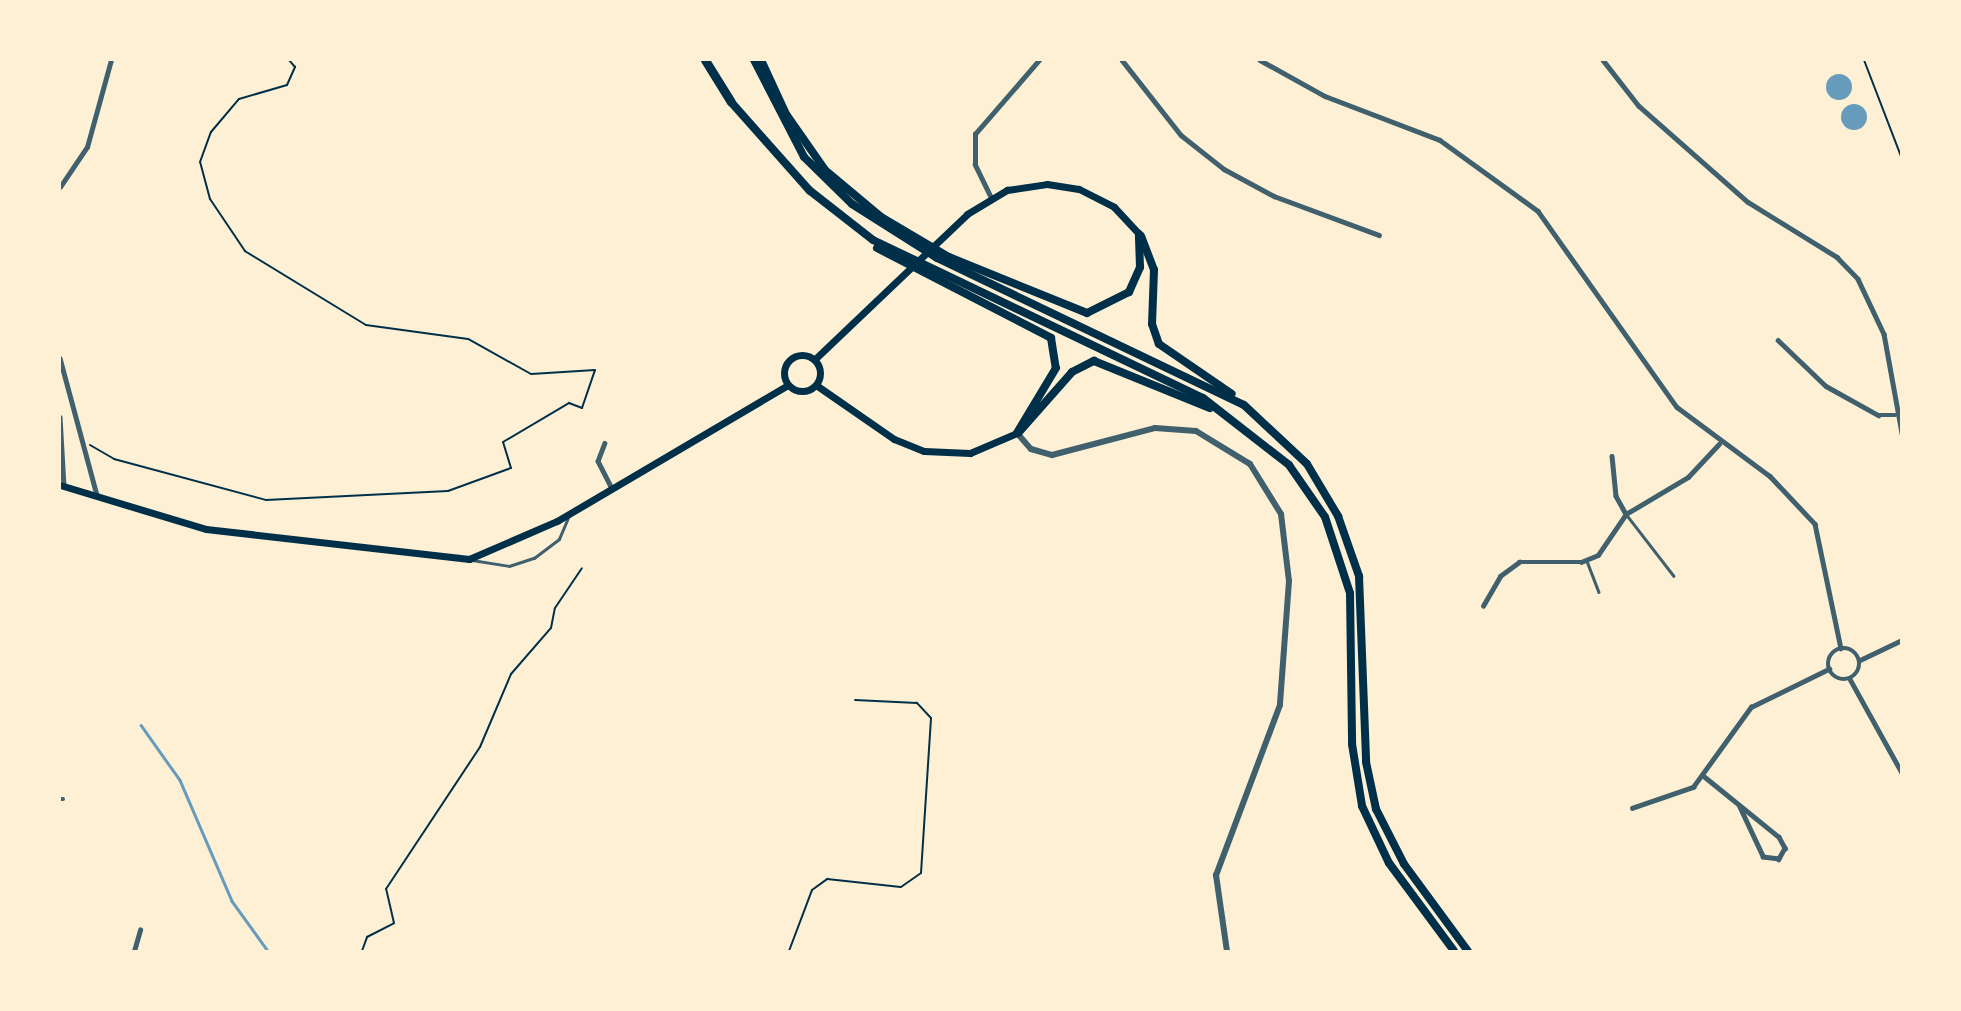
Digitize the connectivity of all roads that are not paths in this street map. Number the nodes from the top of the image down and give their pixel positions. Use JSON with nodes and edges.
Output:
{"nodes":[{"id":1,"x":111,"y":60,"type":"edge"},
{"id":2,"x":705,"y":60,"type":"edge"},
{"id":3,"x":754,"y":60,"type":"edge"},
{"id":4,"x":761,"y":60,"type":"edge"},
{"id":5,"x":1039,"y":60,"type":"edge"},
{"id":6,"x":1122,"y":60,"type":"edge"},
{"id":7,"x":1260,"y":60,"type":"edge"},
{"id":8,"x":1603,"y":60,"type":"edge"},
{"id":9,"x":731,"y":102,"type":"joint"},
{"id":10,"x":60,"y":187,"type":"edge"},
{"id":11,"x":991,"y":198,"type":"junction"},
{"id":12,"x":841,"y":216,"type":"junction"},
{"id":13,"x":1139,"y":234,"type":"junction"},
{"id":14,"x":1379,"y":235,"type":"dead end"},
{"id":15,"x":1778,"y":340,"type":"dead end"},
{"id":16,"x":60,"y":358,"type":"edge"},
{"id":17,"x":815,"y":359,"type":"junction"},
{"id":18,"x":788,"y":384,"type":"junction"},
{"id":19,"x":816,"y":385,"type":"junction"},
{"id":20,"x":1244,"y":405,"type":"junction"},
{"id":21,"x":1895,"y":415,"type":"junction"},
{"id":22,"x":60,"y":417,"type":"edge"},
{"id":23,"x":1244,"y":425,"type":"junction"},
{"id":24,"x":1017,"y":433,"type":"junction"},
{"id":25,"x":1902,"y":433,"type":"edge"},
{"id":26,"x":605,"y":443,"type":"dead end"},
{"id":27,"x":1719,"y":444,"type":"junction"},
{"id":28,"x":1612,"y":456,"type":"dead end"},
{"id":29,"x":62,"y":486,"type":"edge"},
{"id":30,"x":612,"y":490,"type":"junction"},
{"id":31,"x":98,"y":499,"type":"junction"},
{"id":32,"x":1626,"y":514,"type":"junction"},
{"id":33,"x":568,"y":515,"type":"junction"},
{"id":34,"x":469,"y":559,"type":"junction"},
{"id":35,"x":1587,"y":561,"type":"junction"},
{"id":36,"x":1674,"y":576,"type":"dead end"},
{"id":37,"x":1599,"y":592,"type":"dead end"},
{"id":38,"x":1483,"y":606,"type":"dead end"},
{"id":39,"x":1902,"y":640,"type":"edge"},
{"id":40,"x":1841,"y":648,"type":"junction"},
{"id":41,"x":1860,"y":660,"type":"junction"},
{"id":42,"x":1829,"y":669,"type":"junction"},
{"id":43,"x":1850,"y":679,"type":"junction"},
{"id":44,"x":1902,"y":773,"type":"edge"},
{"id":45,"x":1704,"y":777,"type":"junction"},
{"id":46,"x":1739,"y":806,"type":"junction"},
{"id":47,"x":1632,"y":808,"type":"dead end"},
{"id":48,"x":141,"y":930,"type":"dead end"},
{"id":49,"x":134,"y":951,"type":"edge"},
{"id":50,"x":1227,"y":951,"type":"edge"},
{"id":51,"x":1454,"y":951,"type":"edge"},
{"id":52,"x":1468,"y":951,"type":"edge"}],
"edges":[{"from":1,"to":10,"type":"street"},
{"from":2,"to":9,"type":"highway"},
{"from":3,"to":20,"type":"highway"},
{"from":4,"to":13,"type":"highway"},
{"from":5,"to":11,"type":"street"},
{"from":6,"to":14,"type":"street"},
{"from":7,"to":27,"type":"street"},
{"from":8,"to":21,"type":"street"},
{"from":9,"to":12,"type":"highway"},
{"from":11,"to":13,"type":"main road"},
{"from":11,"to":17,"type":"main road"},
{"from":12,"to":23,"type":"highway"},
{"from":12,"to":24,"type":"highway"},
{"from":13,"to":20,"type":"highway"},
{"from":15,"to":21,"type":"street"},
{"from":16,"to":31,"type":"street"},
{"from":17,"to":18,"type":"main road"},
{"from":17,"to":19,"type":"main road"},
{"from":18,"to":19,"type":"main road"},
{"from":18,"to":30,"type":"main road"},
{"from":19,"to":24,"type":"main road"},
{"from":20,"to":52,"type":"highway"},
{"from":21,"to":25,"type":"street"},
{"from":22,"to":29,"type":"street"},
{"from":23,"to":24,"type":"highway"},
{"from":23,"to":51,"type":"highway"},
{"from":24,"to":50,"type":"street"},
{"from":26,"to":30,"type":"street"},
{"from":27,"to":32,"type":"street"},
{"from":27,"to":40,"type":"street"},
{"from":28,"to":32,"type":"street"},
{"from":29,"to":31,"type":"main road"},
{"from":30,"to":33,"type":"main road"},
{"from":31,"to":34,"type":"main road"},
{"from":32,"to":35,"type":"street"},
{"from":32,"to":36,"type":"lane"},
{"from":33,"to":34,"type":"main road"},
{"from":33,"to":34,"type":"lane"},
{"from":35,"to":37,"type":"lane"},
{"from":35,"to":38,"type":"street"},
{"from":39,"to":41,"type":"street"},
{"from":40,"to":41,"type":"street"},
{"from":40,"to":42,"type":"street"},
{"from":41,"to":43,"type":"street"},
{"from":42,"to":43,"type":"street"},
{"from":42,"to":45,"type":"street"},
{"from":43,"to":44,"type":"street"},
{"from":45,"to":46,"type":"street"},
{"from":45,"to":47,"type":"street"},
{"from":46,"to":46,"type":"street"},
{"from":48,"to":49,"type":"street"}]}
